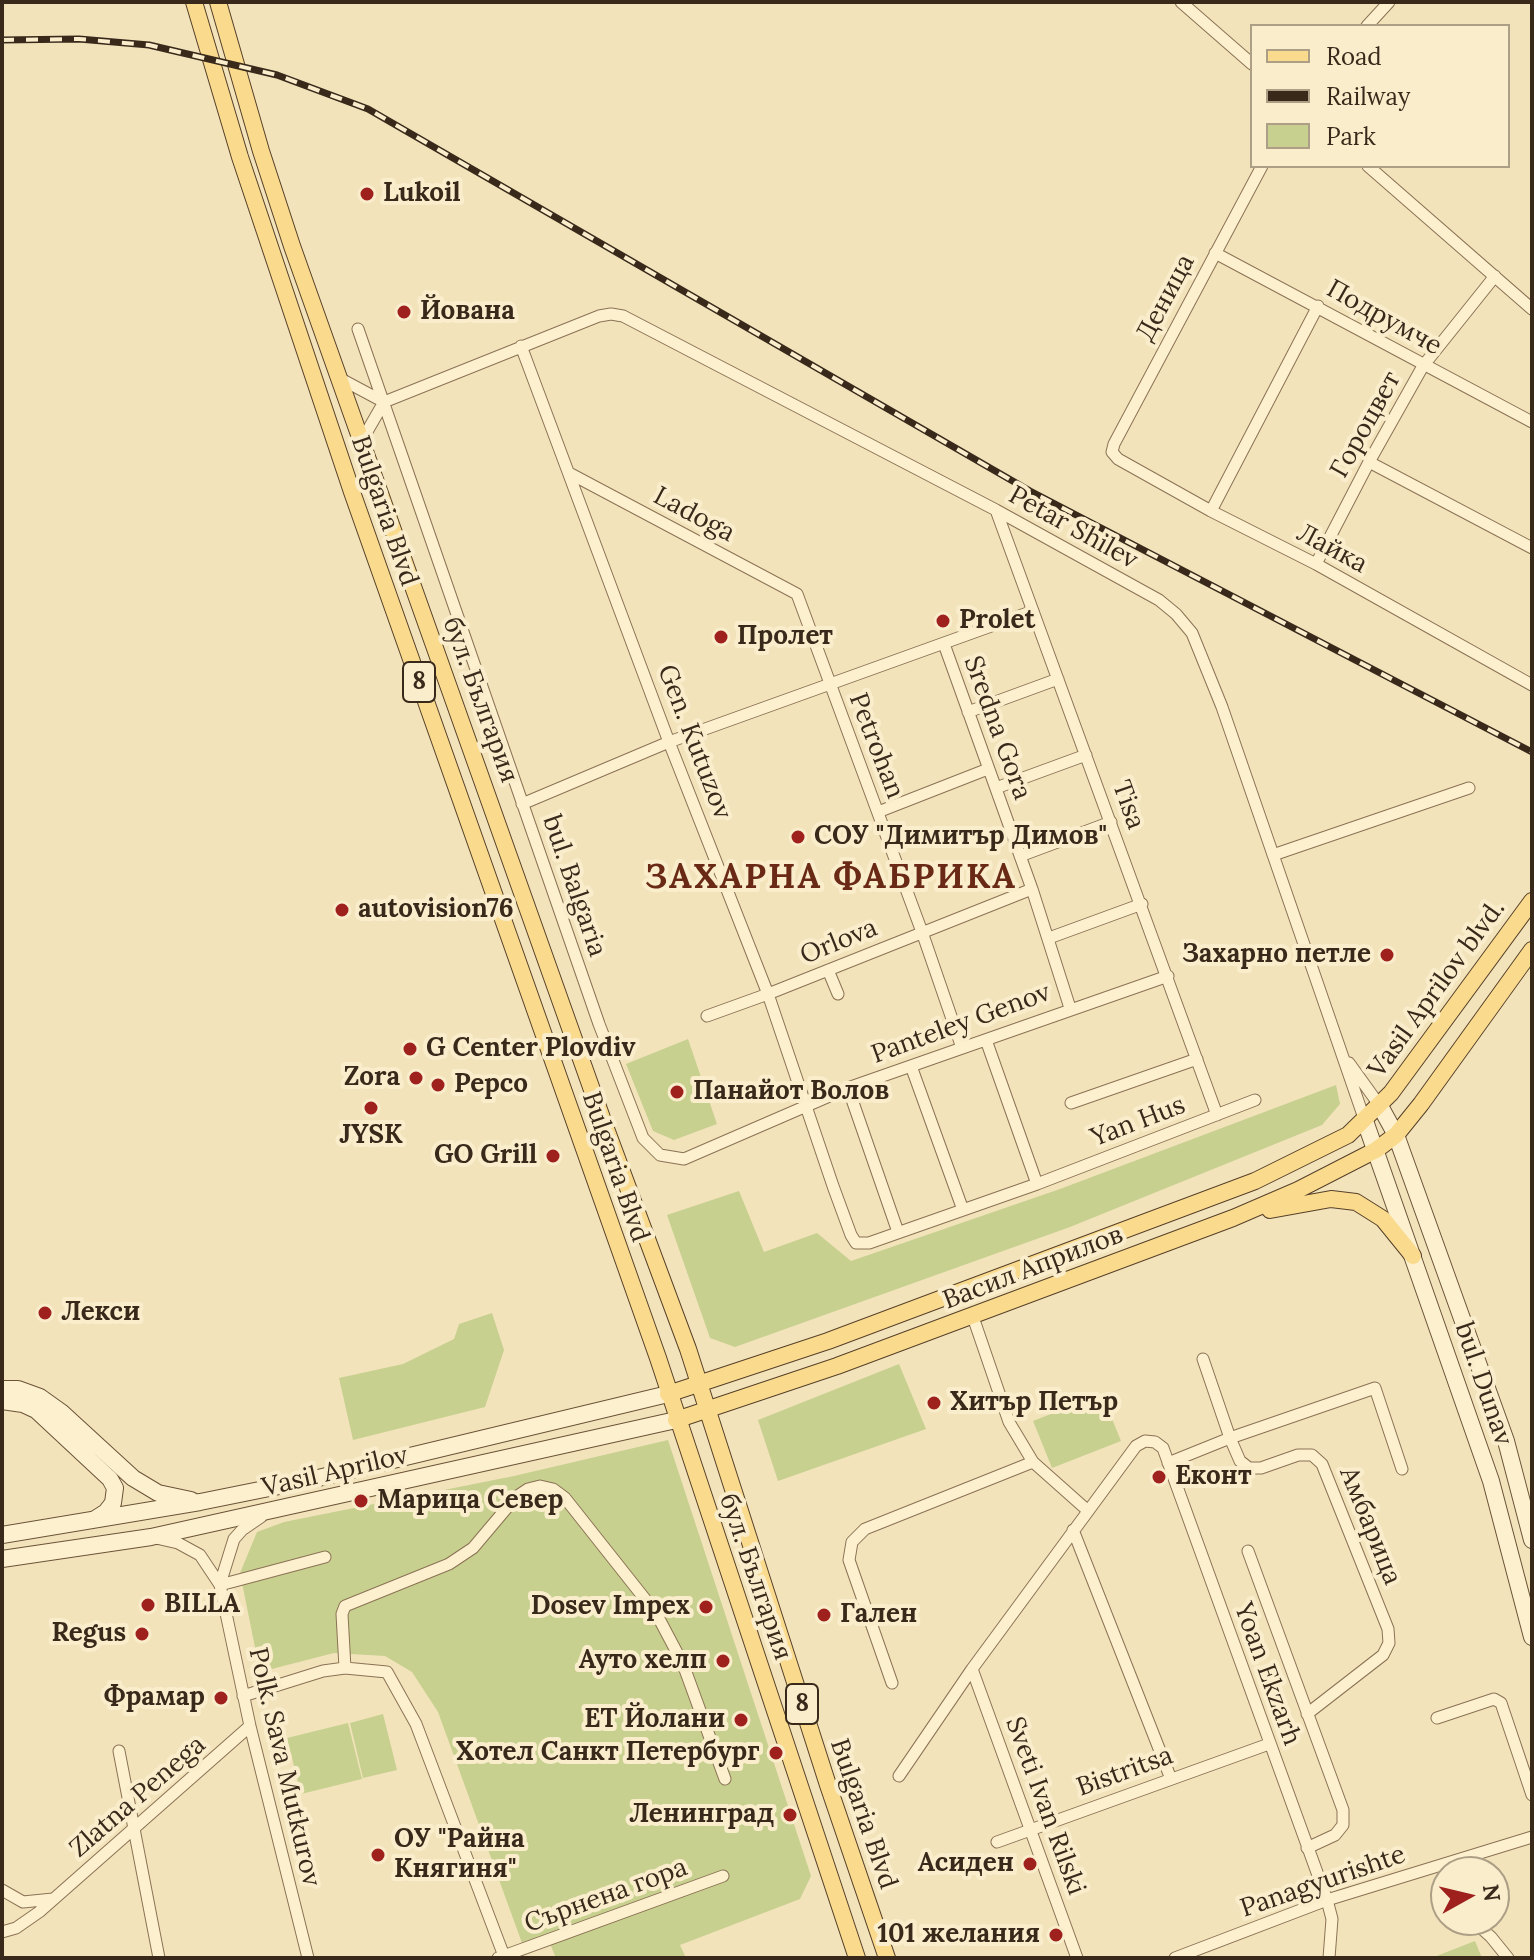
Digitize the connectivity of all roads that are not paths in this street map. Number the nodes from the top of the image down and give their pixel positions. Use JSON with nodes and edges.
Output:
{"nodes":[{"id":1,"x":194,"y":2,"type":"edge"},
{"id":2,"x":218,"y":2,"type":"edge"},
{"id":3,"x":1181,"y":2,"type":"edge"},
{"id":4,"x":1389,"y":2,"type":"edge"},
{"id":5,"x":1369,"y":24,"type":"edge"},
{"id":6,"x":1250,"y":62,"type":"edge"},
{"id":7,"x":1261,"y":168,"type":"edge"},
{"id":8,"x":1370,"y":168,"type":"edge"},
{"id":9,"x":1215,"y":253,"type":"junction"},
{"id":10,"x":1495,"y":276,"type":"junction"},
{"id":11,"x":1318,"y":306,"type":"junction"},
{"id":12,"x":1532,"y":309,"type":"edge"},
{"id":13,"x":358,"y":329,"type":"dead end"},
{"id":14,"x":521,"y":346,"type":"junction"},
{"id":15,"x":1423,"y":366,"type":"junction"},
{"id":16,"x":339,"y":378,"type":"junction"},
{"id":17,"x":384,"y":402,"type":"junction"},
{"id":18,"x":1532,"y":422,"type":"edge"},
{"id":19,"x":361,"y":442,"type":"junction"},
{"id":20,"x":1112,"y":452,"type":"joint"},
{"id":21,"x":1369,"y":462,"type":"junction"},
{"id":22,"x":571,"y":474,"type":"junction"},
{"id":23,"x":996,"y":510,"type":"junction"},
{"id":24,"x":1211,"y":511,"type":"junction"},
{"id":25,"x":1532,"y":548,"type":"edge"},
{"id":26,"x":1316,"y":564,"type":"junction"},
{"id":27,"x":797,"y":594,"type":"joint"},
{"id":28,"x":1033,"y":611,"type":"junction"},
{"id":29,"x":944,"y":644,"type":"junction"},
{"id":30,"x":1058,"y":679,"type":"junction"},
{"id":31,"x":829,"y":683,"type":"junction"},
{"id":32,"x":1532,"y":685,"type":"edge"},
{"id":33,"x":968,"y":712,"type":"junction"},
{"id":34,"x":669,"y":742,"type":"junction"},
{"id":35,"x":1086,"y":755,"type":"junction"},
{"id":36,"x":988,"y":769,"type":"junction"},
{"id":37,"x":486,"y":787,"type":"junction"},
{"id":38,"x":996,"y":788,"type":"junction"},
{"id":39,"x":1469,"y":788,"type":"dead end"},
{"id":40,"x":458,"y":796,"type":"junction"},
{"id":41,"x":522,"y":804,"type":"junction"},
{"id":42,"x":878,"y":812,"type":"junction"},
{"id":43,"x":1111,"y":822,"type":"junction"},
{"id":44,"x":1273,"y":855,"type":"junction"},
{"id":45,"x":1020,"y":856,"type":"junction"},
{"id":46,"x":1032,"y":889,"type":"junction"},
{"id":47,"x":1532,"y":901,"type":"edge"},
{"id":48,"x":1142,"y":904,"type":"junction"},
{"id":49,"x":922,"y":932,"type":"junction"},
{"id":50,"x":1049,"y":938,"type":"junction"},
{"id":51,"x":1532,"y":950,"type":"edge"},
{"id":52,"x":828,"y":970,"type":"junction"},
{"id":53,"x":1168,"y":976,"type":"junction"},
{"id":54,"x":768,"y":994,"type":"junction"},
{"id":55,"x":838,"y":994,"type":"dead end"},
{"id":56,"x":1070,"y":1008,"type":"junction"},
{"id":57,"x":707,"y":1016,"type":"dead end"},
{"id":58,"x":986,"y":1040,"type":"junction"},
{"id":59,"x":962,"y":1048,"type":"junction"},
{"id":60,"x":1341,"y":1053,"type":"junction"},
{"id":61,"x":1197,"y":1059,"type":"junction"},
{"id":62,"x":911,"y":1066,"type":"junction"},
{"id":63,"x":848,"y":1088,"type":"junction"},
{"id":64,"x":1255,"y":1100,"type":"dead end"},
{"id":65,"x":1071,"y":1103,"type":"dead end"},
{"id":66,"x":1380,"y":1106,"type":"junction"},
{"id":67,"x":806,"y":1107,"type":"junction"},
{"id":68,"x":1217,"y":1115,"type":"junction"},
{"id":69,"x":1365,"y":1121,"type":"junction"},
{"id":70,"x":1396,"y":1135,"type":"junction"},
{"id":71,"x":1376,"y":1150,"type":"junction"},
{"id":72,"x":684,"y":1159,"type":"joint"},
{"id":73,"x":1037,"y":1184,"type":"junction"},
{"id":74,"x":963,"y":1210,"type":"junction"},
{"id":75,"x":1233,"y":1218,"type":"junction"},
{"id":76,"x":898,"y":1232,"type":"junction"},
{"id":77,"x":856,"y":1243,"type":"joint"},
{"id":78,"x":1413,"y":1256,"type":"junction"},
{"id":79,"x":973,"y":1317,"type":"junction"},
{"id":80,"x":1203,"y":1359,"type":"dead end"},
{"id":81,"x":699,"y":1384,"type":"junction"},
{"id":82,"x":2,"y":1389,"type":"edge"},
{"id":83,"x":668,"y":1394,"type":"junction"},
{"id":84,"x":2,"y":1401,"type":"edge"},
{"id":85,"x":708,"y":1410,"type":"junction"},
{"id":86,"x":676,"y":1420,"type":"junction"},
{"id":87,"x":1230,"y":1438,"type":"junction"},
{"id":88,"x":1033,"y":1462,"type":"junction"},
{"id":89,"x":1168,"y":1463,"type":"junction"},
{"id":90,"x":1402,"y":1469,"type":"dead end"},
{"id":91,"x":200,"y":1502,"type":"junction"},
{"id":92,"x":1087,"y":1510,"type":"junction"},
{"id":93,"x":271,"y":1512,"type":"junction"},
{"id":94,"x":90,"y":1521,"type":"junction"},
{"id":95,"x":1073,"y":1530,"type":"junction"},
{"id":96,"x":2,"y":1535,"type":"edge"},
{"id":97,"x":151,"y":1537,"type":"junction"},
{"id":98,"x":1532,"y":1540,"type":"edge"},
{"id":99,"x":1248,"y":1551,"type":"dead end"},
{"id":100,"x":325,"y":1557,"type":"dead end"},
{"id":101,"x":2,"y":1559,"type":"edge"},
{"id":102,"x":220,"y":1585,"type":"junction"},
{"id":103,"x":1532,"y":1637,"type":"edge"},
{"id":104,"x":345,"y":1668,"type":"junction"},
{"id":105,"x":972,"y":1669,"type":"junction"},
{"id":106,"x":892,"y":1683,"type":"dead end"},
{"id":107,"x":243,"y":1696,"type":"junction"},
{"id":108,"x":1307,"y":1714,"type":"junction"},
{"id":109,"x":1437,"y":1718,"type":"dead end"},
{"id":110,"x":250,"y":1726,"type":"junction"},
{"id":111,"x":1269,"y":1744,"type":"junction"},
{"id":112,"x":119,"y":1751,"type":"dead end"},
{"id":113,"x":899,"y":1776,"type":"dead end"},
{"id":114,"x":725,"y":1779,"type":"dead end"},
{"id":115,"x":1171,"y":1779,"type":"junction"},
{"id":116,"x":1532,"y":1795,"type":"edge"},
{"id":117,"x":136,"y":1829,"type":"junction"},
{"id":118,"x":1029,"y":1830,"type":"junction"},
{"id":119,"x":1532,"y":1837,"type":"edge"},
{"id":120,"x":997,"y":1842,"type":"dead end"},
{"id":121,"x":1307,"y":1848,"type":"junction"},
{"id":122,"x":1484,"y":1856,"type":"edge"},
{"id":123,"x":1430,"y":1874,"type":"edge"},
{"id":124,"x":723,"y":1876,"type":"dead end"},
{"id":125,"x":2,"y":1890,"type":"edge"},
{"id":126,"x":54,"y":1899,"type":"junction"},
{"id":127,"x":1327,"y":1900,"type":"junction"},
{"id":128,"x":2,"y":1932,"type":"edge"},
{"id":129,"x":1490,"y":1936,"type":"edge"},
{"id":130,"x":500,"y":1957,"type":"edge"},
{"id":131,"x":159,"y":1958,"type":"edge"},
{"id":132,"x":308,"y":1958,"type":"edge"},
{"id":133,"x":857,"y":1958,"type":"edge"},
{"id":134,"x":887,"y":1958,"type":"edge"},
{"id":135,"x":1077,"y":1958,"type":"edge"},
{"id":136,"x":1175,"y":1958,"type":"edge"},
{"id":137,"x":1329,"y":1958,"type":"edge"},
{"id":138,"x":1508,"y":1958,"type":"edge"}],
"edges":[{"from":1,"to":40,"type":"main road","name":"Bulgaria Blvd","number":"8"},
{"from":2,"to":16,"type":"main road","name":"бул. България","number":"8"},
{"from":3,"to":6,"type":"street"},
{"from":4,"to":5,"type":"street"},
{"from":7,"to":9,"type":"street","name":"Деница"},
{"from":8,"to":10,"type":"street"},
{"from":9,"to":11,"type":"street","name":"Подрумче"},
{"from":9,"to":20,"type":"street","name":"Деница"},
{"from":10,"to":12,"type":"street"},
{"from":10,"to":15,"type":"street","name":"Гороцвет"},
{"from":11,"to":15,"type":"street","name":"Подрумче"},
{"from":11,"to":24,"type":"street"},
{"from":13,"to":17,"type":"street","name":"bul. Balgaria"},
{"from":14,"to":17,"type":"street","name":"Petar Shilev"},
{"from":14,"to":22,"type":"street","name":"Gen. Kutuzov"},
{"from":14,"to":23,"type":"street","name":"Petar Shilev"},
{"from":15,"to":18,"type":"street","name":"Подрумче"},
{"from":15,"to":21,"type":"street","name":"Гороцвет"},
{"from":16,"to":17,"type":"street"},
{"from":16,"to":19,"type":"main road","name":"бул. България","number":"8"},
{"from":17,"to":19,"type":"street"},
{"from":17,"to":41,"type":"street","name":"bul. Balgaria"},
{"from":19,"to":37,"type":"main road","name":"бул. България","number":"8"},
{"from":20,"to":24,"type":"street","name":"Лайка"},
{"from":21,"to":25,"type":"street"},
{"from":21,"to":26,"type":"street","name":"Гороцвет"},
{"from":22,"to":27,"type":"street","name":"Ladoga"},
{"from":22,"to":34,"type":"street","name":"Gen. Kutuzov"},
{"from":23,"to":28,"type":"street","name":"Tisa"},
{"from":23,"to":44,"type":"street","name":"Petar Shilev"},
{"from":24,"to":26,"type":"street","name":"Лайка"},
{"from":26,"to":32,"type":"street","name":"Лайка"},
{"from":27,"to":31,"type":"street","name":"Petrohan"},
{"from":28,"to":29,"type":"street"},
{"from":28,"to":30,"type":"street","name":"Tisa"},
{"from":29,"to":31,"type":"street"},
{"from":29,"to":33,"type":"street","name":"Sredna Gora"},
{"from":30,"to":33,"type":"street"},
{"from":30,"to":35,"type":"street","name":"Tisa"},
{"from":31,"to":34,"type":"street"},
{"from":31,"to":42,"type":"street","name":"Petrohan"},
{"from":33,"to":36,"type":"street","name":"Sredna Gora"},
{"from":34,"to":41,"type":"street"},
{"from":34,"to":54,"type":"street","name":"Gen. Kutuzov"},
{"from":35,"to":38,"type":"street"},
{"from":35,"to":43,"type":"street","name":"Tisa"},
{"from":36,"to":38,"type":"street","name":"Sredna Gora"},
{"from":36,"to":42,"type":"street"},
{"from":37,"to":40,"type":"main road"},
{"from":37,"to":81,"type":"main road","name":"бул. България","number":"8"},
{"from":38,"to":45,"type":"street","name":"Sredna Gora"},
{"from":39,"to":44,"type":"street"},
{"from":40,"to":83,"type":"main road","name":"Bulgaria Blvd","number":"8"},
{"from":41,"to":72,"type":"street","name":"bul. Balgaria"},
{"from":42,"to":49,"type":"street","name":"Petrohan"},
{"from":43,"to":45,"type":"street"},
{"from":43,"to":48,"type":"street","name":"Tisa"},
{"from":44,"to":60,"type":"street","name":"Petar Shilev"},
{"from":45,"to":46,"type":"street","name":"Sredna Gora"},
{"from":46,"to":49,"type":"street","name":"Orlova"},
{"from":46,"to":50,"type":"street","name":"Sredna Gora"},
{"from":47,"to":66,"type":"main road","name":"Vasil Aprilov blvd."},
{"from":48,"to":50,"type":"street"},
{"from":48,"to":53,"type":"street","name":"Tisa"},
{"from":49,"to":52,"type":"street","name":"Orlova"},
{"from":49,"to":59,"type":"street","name":"Petrohan"},
{"from":50,"to":56,"type":"street","name":"Sredna Gora"},
{"from":51,"to":70,"type":"main road","name":"Vasil Aprilov blvd."},
{"from":52,"to":54,"type":"street","name":"Orlova"},
{"from":52,"to":55,"type":"street"},
{"from":53,"to":56,"type":"street","name":"Panteley Genov"},
{"from":53,"to":61,"type":"street","name":"Tisa"},
{"from":54,"to":57,"type":"street","name":"Orlova"},
{"from":54,"to":67,"type":"street","name":"Gen. Kutuzov"},
{"from":56,"to":58,"type":"street","name":"Panteley Genov"},
{"from":58,"to":59,"type":"street","name":"Panteley Genov"},
{"from":58,"to":73,"type":"street"},
{"from":59,"to":62,"type":"street","name":"Panteley Genov"},
{"from":60,"to":66,"type":"street","name":"Petar Shilev"},
{"from":60,"to":69,"type":"street","name":"Petar Shilev"},
{"from":61,"to":65,"type":"street"},
{"from":61,"to":68,"type":"street","name":"Tisa"},
{"from":62,"to":63,"type":"street","name":"Panteley Genov"},
{"from":62,"to":74,"type":"street"},
{"from":63,"to":67,"type":"street","name":"Panteley Genov"},
{"from":63,"to":76,"type":"street"},
{"from":64,"to":68,"type":"street","name":"Yan Hus"},
{"from":66,"to":69,"type":"main road","name":"Васил Априлов"},
{"from":66,"to":70,"type":"main road","name":"bul. Dunav"},
{"from":67,"to":72,"type":"street","name":"Panteley Genov"},
{"from":67,"to":77,"type":"street","name":"Gen. Kutuzov"},
{"from":68,"to":73,"type":"street","name":"Yan Hus"},
{"from":69,"to":71,"type":"main road","name":"bul. Dunav"},
{"from":69,"to":81,"type":"main road","name":"Васил Априлов"},
{"from":70,"to":71,"type":"main road","name":"Васил Априлов"},
{"from":70,"to":98,"type":"main road","name":"bul. Dunav"},
{"from":71,"to":75,"type":"main road","name":"Васил Априлов"},
{"from":71,"to":78,"type":"main road","name":"bul. Dunav"},
{"from":73,"to":74,"type":"street","name":"Yan Hus"},
{"from":74,"to":76,"type":"street","name":"Yan Hus"},
{"from":75,"to":78,"type":"main road"},
{"from":75,"to":79,"type":"main road","name":"Васил Априлов"},
{"from":76,"to":77,"type":"street","name":"Yan Hus"},
{"from":78,"to":103,"type":"main road","name":"bul. Dunav"},
{"from":79,"to":85,"type":"main road","name":"Васил Априлов"},
{"from":79,"to":88,"type":"street"},
{"from":80,"to":87,"type":"street","name":"Амбарица"},
{"from":81,"to":83,"type":"main road","name":"Васил Априлов"},
{"from":81,"to":85,"type":"main road","name":"бул. България","number":"8"},
{"from":82,"to":91,"type":"main road"},
{"from":83,"to":86,"type":"main road","name":"бул. България","number":"8"},
{"from":83,"to":91,"type":"main road","name":"Vasil Aprilov"},
{"from":84,"to":94,"type":"main road"},
{"from":85,"to":86,"type":"main road","name":"Васил Априлов"},
{"from":85,"to":134,"type":"main road","name":"Bulgaria Blvd","number":"8"},
{"from":86,"to":93,"type":"main road","name":"Vasil Aprilov"},
{"from":86,"to":133,"type":"main road","name":"бул. България","number":"8"},
{"from":87,"to":89,"type":"street"},
{"from":87,"to":90,"type":"street"},
{"from":87,"to":108,"type":"street","name":"Амбарица"},
{"from":88,"to":92,"type":"street"},
{"from":88,"to":106,"type":"street"},
{"from":89,"to":92,"type":"street"},
{"from":89,"to":111,"type":"street","name":"Yoan Ekzarh"},
{"from":91,"to":94,"type":"main road","name":"Vasil Aprilov"},
{"from":92,"to":95,"type":"street"},
{"from":93,"to":97,"type":"main road","name":"Vasil Aprilov"},
{"from":93,"to":102,"type":"street"},
{"from":94,"to":96,"type":"main road","name":"Vasil Aprilov"},
{"from":95,"to":105,"type":"street"},
{"from":95,"to":115,"type":"street"},
{"from":97,"to":101,"type":"main road","name":"Vasil Aprilov"},
{"from":97,"to":102,"type":"street"},
{"from":99,"to":108,"type":"street"},
{"from":100,"to":102,"type":"street"},
{"from":102,"to":107,"type":"street","name":"Polk. Sava Mutkurov"},
{"from":104,"to":107,"type":"street","name":"Сърнена гора"},
{"from":104,"to":114,"type":"street"},
{"from":104,"to":130,"type":"street","name":"Сърнена гора"},
{"from":105,"to":113,"type":"street"},
{"from":105,"to":118,"type":"street","name":"Sveti Ivan Rilski"},
{"from":107,"to":110,"type":"street","name":"Polk. Sava Mutkurov"},
{"from":108,"to":121,"type":"street"},
{"from":109,"to":116,"type":"street"},
{"from":110,"to":117,"type":"street","name":"Zlatna Penega"},
{"from":110,"to":132,"type":"street","name":"Polk. Sava Mutkurov"},
{"from":111,"to":115,"type":"street","name":"Bistritsa"},
{"from":111,"to":121,"type":"street","name":"Yoan Ekzarh"},
{"from":112,"to":117,"type":"street"},
{"from":115,"to":118,"type":"street","name":"Bistritsa"},
{"from":117,"to":126,"type":"street","name":"Zlatna Penega"},
{"from":117,"to":131,"type":"street"},
{"from":118,"to":120,"type":"street","name":"Bistritsa"},
{"from":118,"to":135,"type":"street","name":"Sveti Ivan Rilski"},
{"from":119,"to":122,"type":"street","name":"Panagyurishte"},
{"from":121,"to":127,"type":"street","name":"Yoan Ekzarh"},
{"from":123,"to":127,"type":"street","name":"Panagyurishte"},
{"from":124,"to":130,"type":"street","name":"Сърнена гора"},
{"from":125,"to":126,"type":"street"},
{"from":126,"to":128,"type":"street","name":"Zlatna Penega"},
{"from":127,"to":136,"type":"street","name":"Panagyurishte"},
{"from":127,"to":137,"type":"street","name":"Yoan Ekzarh"},
{"from":129,"to":138,"type":"street"}]}
